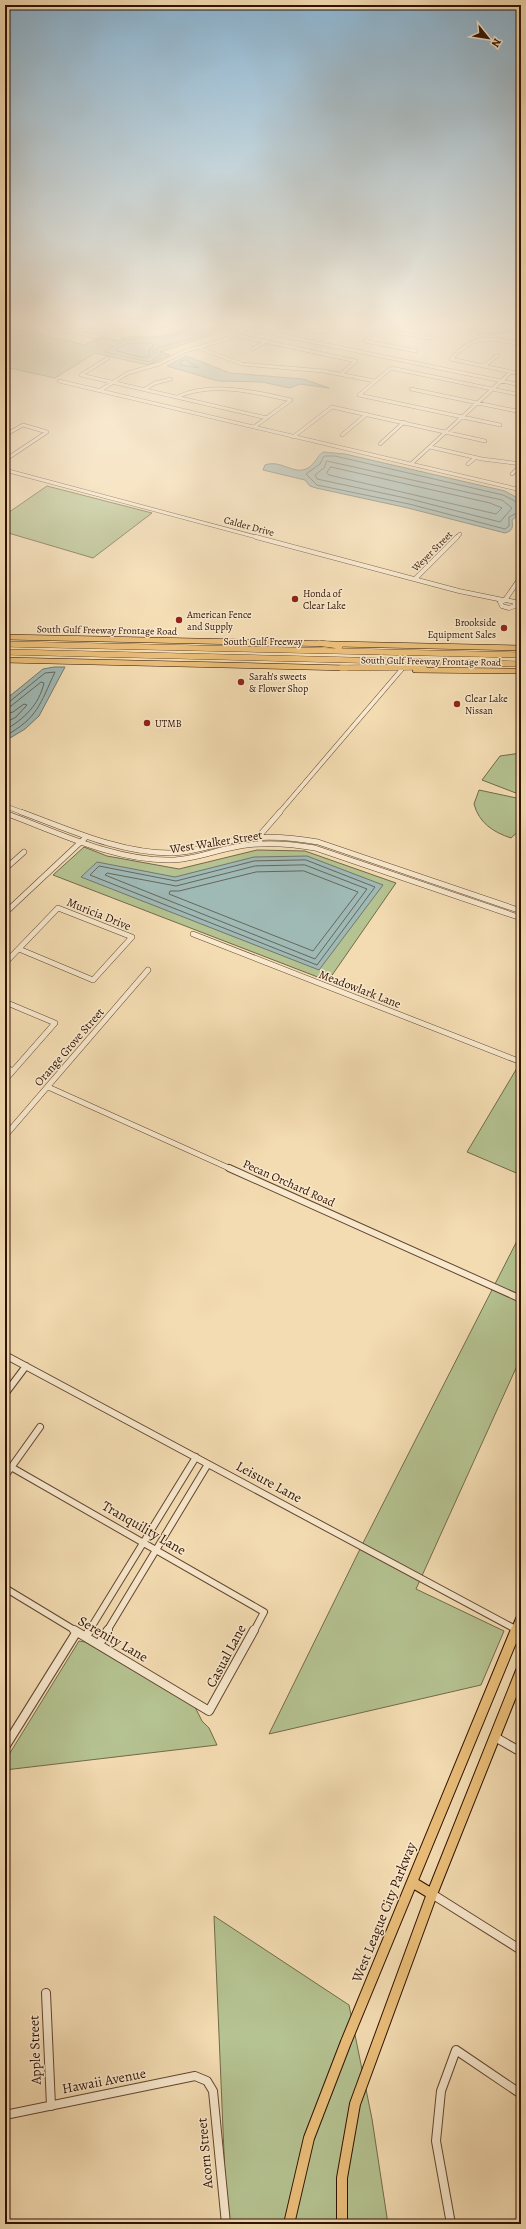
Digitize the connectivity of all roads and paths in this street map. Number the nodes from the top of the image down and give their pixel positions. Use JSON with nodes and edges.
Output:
{"nodes":[{"id":1,"x":16,"y":429,"type":"edge"},
{"id":2,"x":40,"y":429,"type":"edge"},
{"id":3,"x":262,"y":429,"type":"edge"},
{"id":4,"x":303,"y":429,"type":"edge"},
{"id":5,"x":349,"y":429,"type":"edge"},
{"id":6,"x":396,"y":429,"type":"edge"},
{"id":7,"x":433,"y":429,"type":"edge"},
{"id":8,"x":449,"y":429,"type":"edge"},
{"id":9,"x":446,"y":432,"type":"junction"},
{"id":10,"x":5,"y":435,"type":"edge"},
{"id":11,"x":342,"y":435,"type":"dead end"},
{"id":12,"x":293,"y":437,"type":"junction"},
{"id":13,"x":484,"y":440,"type":"dead end"},
{"id":14,"x":380,"y":444,"type":"dead end"},
{"id":15,"x":430,"y":447,"type":"junction"},
{"id":16,"x":475,"y":458,"type":"junction"},
{"id":17,"x":5,"y":460,"type":"edge"},
{"id":18,"x":411,"y":464,"type":"junction"},
{"id":19,"x":468,"y":464,"type":"dead end"},
{"id":20,"x":521,"y":464,"type":"edge"},
{"id":21,"x":5,"y":470,"type":"edge"},
{"id":22,"x":512,"y":474,"type":"dead end"},
{"id":23,"x":521,"y":490,"type":"edge"},
{"id":24,"x":460,"y":534,"type":"dead end"},
{"id":25,"x":521,"y":577,"type":"edge"},
{"id":26,"x":416,"y":579,"type":"junction"},
{"id":27,"x":510,"y":595,"type":"junction"},
{"id":28,"x":489,"y":598,"type":"junction"},
{"id":29,"x":504,"y":600,"type":"junction"},
{"id":30,"x":514,"y":602,"type":"junction"},
{"id":31,"x":501,"y":604,"type":"junction"},
{"id":32,"x":512,"y":607,"type":"junction"},
{"id":33,"x":521,"y":607,"type":"edge"},
{"id":34,"x":5,"y":637,"type":"edge"},
{"id":35,"x":319,"y":643,"type":"junction"},
{"id":36,"x":5,"y":644,"type":"edge"},
{"id":37,"x":521,"y":648,"type":"edge"},
{"id":38,"x":5,"y":652,"type":"edge"},
{"id":39,"x":521,"y":654,"type":"edge"},
{"id":40,"x":5,"y":660,"type":"edge"},
{"id":41,"x":521,"y":665,"type":"edge"},
{"id":42,"x":340,"y":668,"type":"junction"},
{"id":43,"x":402,"y":669,"type":"junction"},
{"id":44,"x":521,"y":672,"type":"edge"},
{"id":45,"x":5,"y":806,"type":"edge"},
{"id":46,"x":5,"y":813,"type":"edge"},
{"id":47,"x":88,"y":835,"type":"junction"},
{"id":48,"x":259,"y":837,"type":"junction"},
{"id":49,"x":83,"y":840,"type":"junction"},
{"id":50,"x":260,"y":844,"type":"junction"},
{"id":51,"x":24,"y":852,"type":"dead end"},
{"id":52,"x":5,"y":869,"type":"edge"},
{"id":53,"x":521,"y":911,"type":"edge"},
{"id":54,"x":5,"y":913,"type":"edge"},
{"id":55,"x":521,"y":918,"type":"edge"},
{"id":56,"x":193,"y":934,"type":"dead end"},
{"id":57,"x":19,"y":949,"type":"junction"},
{"id":58,"x":5,"y":964,"type":"edge"},
{"id":59,"x":148,"y":970,"type":"dead end"},
{"id":60,"x":5,"y":1002,"type":"edge"},
{"id":61,"x":521,"y":1062,"type":"edge"},
{"id":62,"x":5,"y":1067,"type":"edge"},
{"id":63,"x":13,"y":1071,"type":"junction"},
{"id":64,"x":5,"y":1080,"type":"edge"},
{"id":65,"x":48,"y":1087,"type":"junction"},
{"id":66,"x":5,"y":1136,"type":"edge"},
{"id":67,"x":521,"y":1299,"type":"edge"},
{"id":68,"x":5,"y":1355,"type":"edge"},
{"id":69,"x":26,"y":1366,"type":"junction"},
{"id":70,"x":5,"y":1394,"type":"edge"},
{"id":71,"x":40,"y":1426,"type":"dead end"},
{"id":72,"x":196,"y":1458,"type":"junction"},
{"id":73,"x":208,"y":1464,"type":"junction"},
{"id":74,"x":11,"y":1467,"type":"junction"},
{"id":75,"x":5,"y":1476,"type":"edge"},
{"id":76,"x":144,"y":1543,"type":"junction"},
{"id":77,"x":156,"y":1550,"type":"junction"},
{"id":78,"x":5,"y":1588,"type":"edge"},
{"id":79,"x":264,"y":1612,"type":"joint"},
{"id":80,"x":521,"y":1617,"type":"edge"},
{"id":81,"x":519,"y":1631,"type":"edge"},
{"id":82,"x":76,"y":1633,"type":"junction"},
{"id":83,"x":86,"y":1636,"type":"junction"},
{"id":84,"x":99,"y":1644,"type":"junction"},
{"id":85,"x":521,"y":1671,"type":"edge"},
{"id":86,"x":209,"y":1711,"type":"joint"},
{"id":87,"x":495,"y":1736,"type":"junction"},
{"id":88,"x":5,"y":1747,"type":"edge"},
{"id":89,"x":521,"y":1752,"type":"edge"},
{"id":90,"x":412,"y":1882,"type":"junction"},
{"id":91,"x":432,"y":1894,"type":"junction"},
{"id":92,"x":521,"y":1950,"type":"edge"},
{"id":93,"x":46,"y":1993,"type":"dead end"},
{"id":94,"x":207,"y":2081,"type":"joint"},
{"id":95,"x":521,"y":2094,"type":"edge"},
{"id":96,"x":51,"y":2106,"type":"junction"},
{"id":97,"x":5,"y":2115,"type":"edge"},
{"id":98,"x":226,"y":2224,"type":"edge"},
{"id":99,"x":289,"y":2224,"type":"edge"},
{"id":100,"x":342,"y":2224,"type":"edge"},
{"id":101,"x":451,"y":2224,"type":"edge"}],
"edges":[{"from":1,"to":10,"type":"street"},
{"from":2,"to":17,"type":"street"},
{"from":3,"to":12,"type":"street"},
{"from":4,"to":12,"type":"street"},
{"from":5,"to":11,"type":"street"},
{"from":6,"to":14,"type":"street"},
{"from":7,"to":9,"type":"street"},
{"from":8,"to":9,"type":"street"},
{"from":9,"to":13,"type":"street"},
{"from":9,"to":15,"type":"street"},
{"from":12,"to":18,"type":"street"},
{"from":15,"to":16,"type":"street"},
{"from":15,"to":18,"type":"street"},
{"from":16,"to":19,"type":"street"},
{"from":16,"to":20,"type":"street"},
{"from":18,"to":23,"type":"street"},
{"from":20,"to":22,"type":"street"},
{"from":21,"to":26,"type":"street","name":"Calder Drive"},
{"from":24,"to":26,"type":"street","name":"Weyer Street"},
{"from":25,"to":27,"type":"street"},
{"from":26,"to":28,"type":"street","name":"Calder Drive"},
{"from":27,"to":29,"type":"street"},
{"from":27,"to":30,"type":"street"},
{"from":28,"to":29,"type":"street","name":"Calder Drive"},
{"from":28,"to":31,"type":"street","name":"Calder Drive"},
{"from":29,"to":30,"type":"street","name":"Calder Drive"},
{"from":29,"to":31,"type":"street"},
{"from":30,"to":32,"type":"street"},
{"from":30,"to":33,"type":"street"},
{"from":31,"to":32,"type":"street","name":"Calder Drive"},
{"from":32,"to":33,"type":"street"},
{"from":34,"to":35,"type":"main road","name":"South Gulf Freeway Frontage Road"},
{"from":35,"to":37,"type":"main road","name":"South Gulf Freeway Frontage Road"},
{"from":35,"to":39,"type":"highway"},
{"from":36,"to":39,"type":"highway","name":"South Gulf Freeway"},
{"from":38,"to":41,"type":"highway","name":"South Gulf Freeway"},
{"from":40,"to":42,"type":"main road","name":"South Gulf Freeway Frontage Road"},
{"from":41,"to":42,"type":"highway"},
{"from":42,"to":43,"type":"main road","name":"South Gulf Freeway Frontage Road"},
{"from":43,"to":44,"type":"main road","name":"South Gulf Freeway Frontage Road"},
{"from":43,"to":48,"type":"street"},
{"from":45,"to":47,"type":"street","name":"West Walker Street"},
{"from":46,"to":49,"type":"street","name":"West Walker Street"},
{"from":47,"to":48,"type":"street","name":"West Walker Street"},
{"from":47,"to":49,"type":"street"},
{"from":48,"to":50,"type":"street"},
{"from":48,"to":53,"type":"street","name":"West Walker Street"},
{"from":49,"to":50,"type":"street","name":"West Walker Street"},
{"from":49,"to":54,"type":"street"},
{"from":50,"to":55,"type":"street","name":"West Walker Street"},
{"from":51,"to":52,"type":"street"},
{"from":56,"to":61,"type":"street","name":"Meadowlark Lane"},
{"from":57,"to":57,"type":"street","name":"Muricia Drive"},
{"from":57,"to":58,"type":"street"},
{"from":59,"to":65,"type":"street","name":"Orange Grove Street"},
{"from":60,"to":63,"type":"street"},
{"from":62,"to":63,"type":"street"},
{"from":63,"to":64,"type":"street"},
{"from":65,"to":66,"type":"street","name":"Orange Grove Street"},
{"from":65,"to":67,"type":"street","name":"Pecan Orchard Road"},
{"from":68,"to":69,"type":"street","name":"Leisure Lane"},
{"from":69,"to":70,"type":"street"},
{"from":69,"to":72,"type":"street","name":"Leisure Lane"},
{"from":71,"to":74,"type":"street"},
{"from":72,"to":73,"type":"street","name":"Leisure Lane"},
{"from":72,"to":76,"type":"street"},
{"from":73,"to":77,"type":"street"},
{"from":73,"to":81,"type":"street","name":"Leisure Lane"},
{"from":74,"to":75,"type":"street"},
{"from":74,"to":76,"type":"street","name":"Tranquility Lane"},
{"from":76,"to":77,"type":"street","name":"Tranquility Lane"},
{"from":76,"to":83,"type":"street"},
{"from":77,"to":79,"type":"street","name":"Tranquility Lane"},
{"from":77,"to":84,"type":"street"},
{"from":78,"to":82,"type":"street","name":"Serenity Lane"},
{"from":79,"to":86,"type":"street","name":"Casual Lane"},
{"from":80,"to":81,"type":"main road","name":"West League City Parkway"},
{"from":81,"to":90,"type":"main road","name":"West League City Parkway"},
{"from":82,"to":83,"type":"street","name":"Serenity Lane"},
{"from":82,"to":88,"type":"street"},
{"from":83,"to":84,"type":"street","name":"Serenity Lane"},
{"from":84,"to":86,"type":"street","name":"Serenity Lane"},
{"from":85,"to":87,"type":"main road"},
{"from":87,"to":89,"type":"street"},
{"from":87,"to":91,"type":"main road"},
{"from":90,"to":91,"type":"main road"},
{"from":90,"to":99,"type":"main road","name":"West League City Parkway"},
{"from":91,"to":92,"type":"street"},
{"from":91,"to":100,"type":"main road"},
{"from":93,"to":96,"type":"street","name":"Apple Street"},
{"from":94,"to":96,"type":"street","name":"Hawaii Avenue"},
{"from":94,"to":98,"type":"street","name":"Acorn Street"},
{"from":95,"to":101,"type":"street"},
{"from":96,"to":97,"type":"street","name":"Hawaii Avenue"}]}
